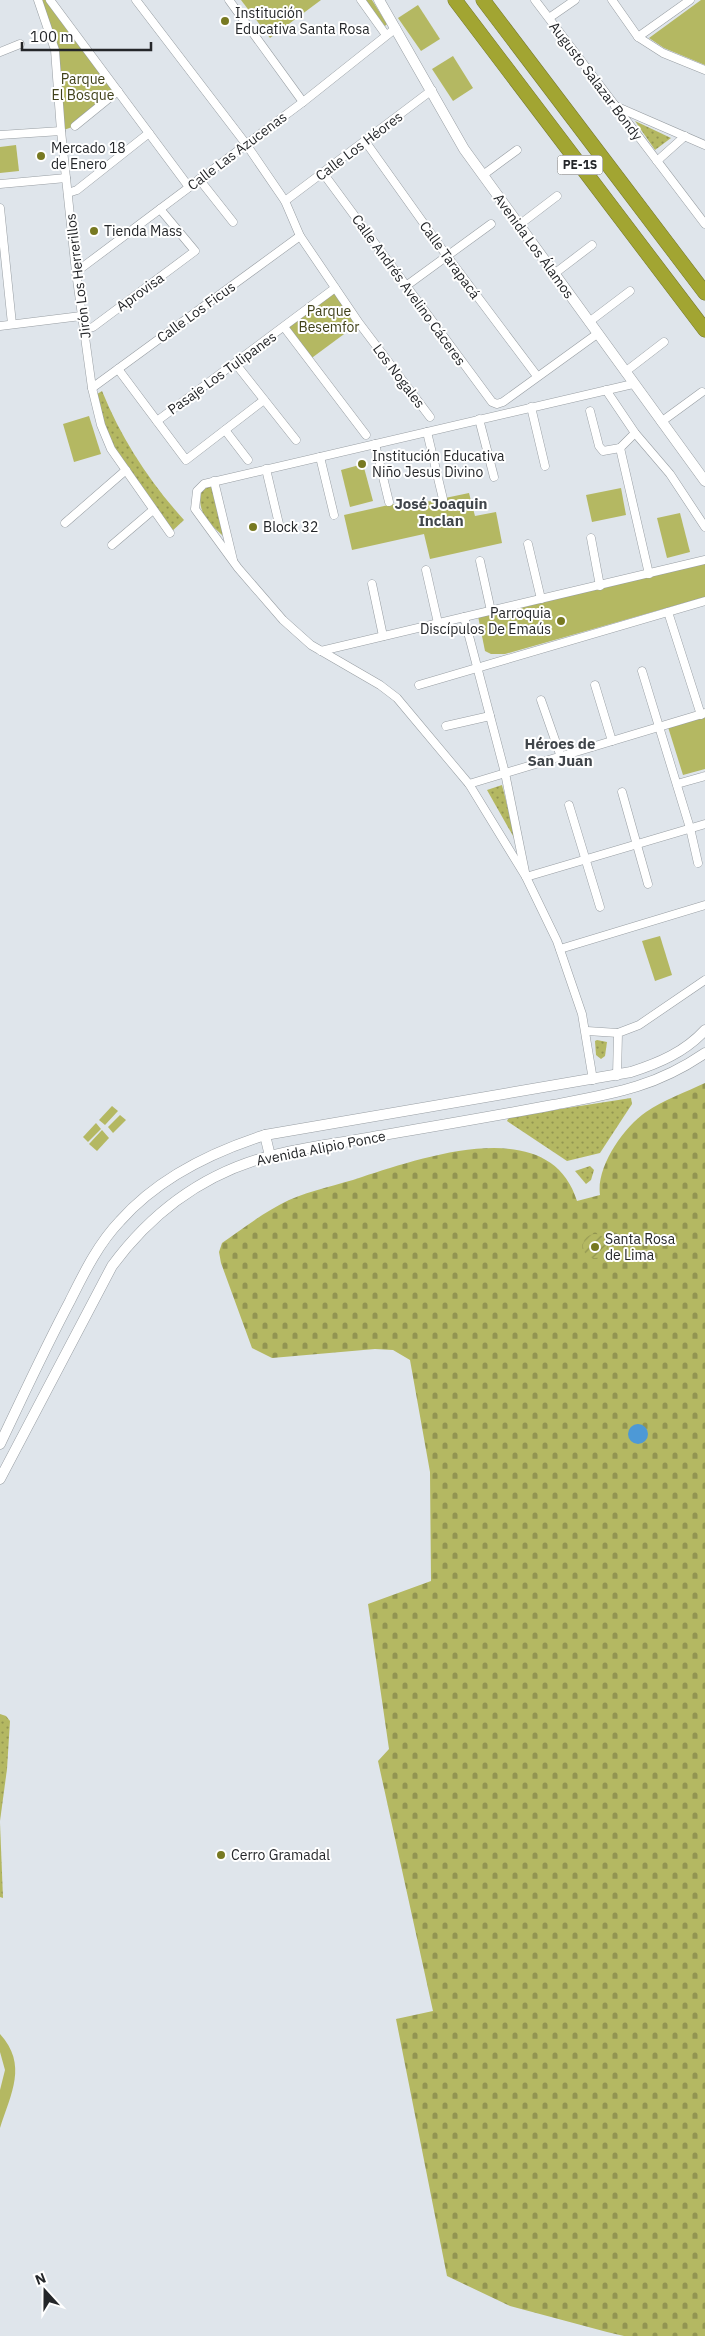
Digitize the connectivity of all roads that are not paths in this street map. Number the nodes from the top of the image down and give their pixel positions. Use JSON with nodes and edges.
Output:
{"nodes":[{"id":1,"x":38,"y":0,"type":"edge"},
{"id":2,"x":50,"y":0,"type":"edge"},
{"id":3,"x":136,"y":0,"type":"edge"},
{"id":4,"x":229,"y":0,"type":"edge"},
{"id":5,"x":361,"y":0,"type":"edge"},
{"id":6,"x":379,"y":0,"type":"edge"},
{"id":7,"x":455,"y":0,"type":"edge"},
{"id":8,"x":483,"y":0,"type":"edge"},
{"id":9,"x":535,"y":0,"type":"edge"},
{"id":10,"x":575,"y":0,"type":"edge"},
{"id":11,"x":612,"y":0,"type":"edge"},
{"id":12,"x":690,"y":0,"type":"edge"},
{"id":13,"x":549,"y":18,"type":"junction"},
{"id":14,"x":396,"y":28,"type":"junction"},
{"id":15,"x":386,"y":35,"type":"junction"},
{"id":16,"x":638,"y":37,"type":"junction"},
{"id":17,"x":20,"y":44,"type":"dead end"},
{"id":18,"x":0,"y":52,"type":"edge"},
{"id":19,"x":705,"y":70,"type":"edge"},
{"id":20,"x":432,"y":90,"type":"junction"},
{"id":21,"x":118,"y":91,"type":"junction"},
{"id":22,"x":303,"y":102,"type":"junction"},
{"id":23,"x":613,"y":105,"type":"junction"},
{"id":24,"x":75,"y":126,"type":"dead end"},
{"id":25,"x":61,"y":131,"type":"junction"},
{"id":26,"x":149,"y":133,"type":"junction"},
{"id":27,"x":0,"y":135,"type":"edge"},
{"id":28,"x":685,"y":136,"type":"junction"},
{"id":29,"x":365,"y":141,"type":"junction"},
{"id":30,"x":246,"y":144,"type":"junction"},
{"id":31,"x":705,"y":145,"type":"edge"},
{"id":32,"x":517,"y":150,"type":"dead end"},
{"id":33,"x":657,"y":161,"type":"junction"},
{"id":34,"x":323,"y":173,"type":"junction"},
{"id":35,"x":483,"y":175,"type":"junction"},
{"id":36,"x":66,"y":178,"type":"junction"},
{"id":37,"x":199,"y":180,"type":"junction"},
{"id":38,"x":0,"y":184,"type":"edge"},
{"id":39,"x":189,"y":187,"type":"junction"},
{"id":40,"x":68,"y":193,"type":"junction"},
{"id":41,"x":557,"y":196,"type":"dead end"},
{"id":42,"x":285,"y":201,"type":"junction"},
{"id":43,"x":0,"y":208,"type":"edge"},
{"id":44,"x":160,"y":209,"type":"junction"},
{"id":45,"x":233,"y":222,"type":"dead end"},
{"id":46,"x":491,"y":224,"type":"dead end"},
{"id":47,"x":705,"y":224,"type":"edge"},
{"id":48,"x":519,"y":225,"type":"junction"},
{"id":49,"x":300,"y":236,"type":"junction"},
{"id":50,"x":592,"y":245,"type":"dead end"},
{"id":51,"x":447,"y":256,"type":"junction"},
{"id":52,"x":687,"y":270,"type":"junction"},
{"id":53,"x":76,"y":272,"type":"junction"},
{"id":54,"x":554,"y":274,"type":"junction"},
{"id":55,"x":705,"y":281,"type":"edge"},
{"id":56,"x":406,"y":286,"type":"junction"},
{"id":57,"x":335,"y":288,"type":"junction"},
{"id":58,"x":630,"y":291,"type":"dead end"},
{"id":59,"x":705,"y":293,"type":"edge"},
{"id":60,"x":81,"y":316,"type":"junction"},
{"id":61,"x":589,"y":322,"type":"junction"},
{"id":62,"x":12,"y":324,"type":"junction"},
{"id":63,"x":0,"y":326,"type":"edge"},
{"id":64,"x":284,"y":327,"type":"junction"},
{"id":65,"x":84,"y":330,"type":"junction"},
{"id":66,"x":705,"y":330,"type":"edge"},
{"id":67,"x":597,"y":334,"type":"junction"},
{"id":68,"x":664,"y":342,"type":"dead end"},
{"id":69,"x":235,"y":363,"type":"junction"},
{"id":70,"x":118,"y":369,"type":"junction"},
{"id":71,"x":625,"y":372,"type":"junction"},
{"id":72,"x":538,"y":376,"type":"junction"},
{"id":73,"x":632,"y":384,"type":"junction"},
{"id":74,"x":92,"y":388,"type":"junction"},
{"id":75,"x":606,"y":390,"type":"junction"},
{"id":76,"x":702,"y":392,"type":"dead end"},
{"id":77,"x":264,"y":400,"type":"junction"},
{"id":78,"x":531,"y":407,"type":"junction"},
{"id":79,"x":590,"y":411,"type":"dead end"},
{"id":80,"x":430,"y":417,"type":"dead end"},
{"id":81,"x":479,"y":419,"type":"junction"},
{"id":82,"x":157,"y":421,"type":"junction"},
{"id":83,"x":661,"y":422,"type":"junction"},
{"id":84,"x":225,"y":430,"type":"junction"},
{"id":85,"x":426,"y":432,"type":"junction"},
{"id":86,"x":635,"y":433,"type":"junction"},
{"id":87,"x":366,"y":435,"type":"dead end"},
{"id":88,"x":296,"y":440,"type":"dead end"},
{"id":89,"x":375,"y":444,"type":"junction"},
{"id":90,"x":620,"y":448,"type":"junction"},
{"id":91,"x":320,"y":457,"type":"junction"},
{"id":92,"x":248,"y":460,"type":"dead end"},
{"id":93,"x":545,"y":466,"type":"dead end"},
{"id":94,"x":266,"y":469,"type":"junction"},
{"id":95,"x":126,"y":470,"type":"junction"},
{"id":96,"x":494,"y":476,"type":"dead end"},
{"id":97,"x":214,"y":481,"type":"junction"},
{"id":98,"x":705,"y":481,"type":"edge"},
{"id":99,"x":443,"y":500,"type":"dead end"},
{"id":100,"x":390,"y":502,"type":"dead end"},
{"id":101,"x":153,"y":510,"type":"junction"},
{"id":102,"x":334,"y":515,"type":"dead end"},
{"id":103,"x":65,"y":523,"type":"dead end"},
{"id":104,"x":279,"y":524,"type":"dead end"},
{"id":105,"x":705,"y":527,"type":"edge"},
{"id":106,"x":170,"y":533,"type":"dead end"},
{"id":107,"x":591,"y":538,"type":"dead end"},
{"id":108,"x":528,"y":544,"type":"dead end"},
{"id":109,"x":112,"y":545,"type":"dead end"},
{"id":110,"x":705,"y":560,"type":"edge"},
{"id":111,"x":480,"y":561,"type":"dead end"},
{"id":112,"x":234,"y":563,"type":"junction"},
{"id":113,"x":426,"y":570,"type":"dead end"},
{"id":114,"x":649,"y":574,"type":"junction"},
{"id":115,"x":372,"y":584,"type":"dead end"},
{"id":116,"x":600,"y":586,"type":"junction"},
{"id":117,"x":541,"y":599,"type":"junction"},
{"id":118,"x":705,"y":602,"type":"edge"},
{"id":119,"x":491,"y":611,"type":"junction"},
{"id":120,"x":668,"y":612,"type":"junction"},
{"id":121,"x":464,"y":617,"type":"junction"},
{"id":122,"x":438,"y":623,"type":"junction"},
{"id":123,"x":383,"y":636,"type":"junction"},
{"id":124,"x":321,"y":651,"type":"junction"},
{"id":125,"x":478,"y":668,"type":"junction"},
{"id":126,"x":642,"y":671,"type":"dead end"},
{"id":127,"x":419,"y":685,"type":"dead end"},
{"id":128,"x":595,"y":685,"type":"dead end"},
{"id":129,"x":541,"y":700,"type":"dead end"},
{"id":130,"x":703,"y":714,"type":"edge"},
{"id":131,"x":490,"y":716,"type":"junction"},
{"id":132,"x":446,"y":726,"type":"dead end"},
{"id":133,"x":660,"y":727,"type":"junction"},
{"id":134,"x":612,"y":741,"type":"junction"},
{"id":135,"x":560,"y":756,"type":"junction"},
{"id":136,"x":505,"y":773,"type":"junction"},
{"id":137,"x":705,"y":776,"type":"edge"},
{"id":138,"x":469,"y":784,"type":"junction"},
{"id":139,"x":676,"y":784,"type":"junction"},
{"id":140,"x":622,"y":792,"type":"dead end"},
{"id":141,"x":570,"y":805,"type":"dead end"},
{"id":142,"x":705,"y":824,"type":"edge"},
{"id":143,"x":690,"y":828,"type":"junction"},
{"id":144,"x":637,"y":844,"type":"junction"},
{"id":145,"x":585,"y":859,"type":"junction"},
{"id":146,"x":698,"y":863,"type":"dead end"},
{"id":147,"x":526,"y":877,"type":"junction"},
{"id":148,"x":648,"y":884,"type":"dead end"},
{"id":149,"x":705,"y":905,"type":"edge"},
{"id":150,"x":600,"y":907,"type":"dead end"},
{"id":151,"x":560,"y":949,"type":"junction"},
{"id":152,"x":705,"y":980,"type":"edge"},
{"id":153,"x":705,"y":1030,"type":"edge"},
{"id":154,"x":587,"y":1031,"type":"junction"},
{"id":155,"x":618,"y":1033,"type":"junction"},
{"id":156,"x":705,"y":1053,"type":"edge"},
{"id":157,"x":617,"y":1076,"type":"junction"},
{"id":158,"x":593,"y":1080,"type":"junction"},
{"id":159,"x":265,"y":1135,"type":"junction"},
{"id":160,"x":270,"y":1156,"type":"junction"},
{"id":161,"x":0,"y":1444,"type":"edge"},
{"id":162,"x":0,"y":1479,"type":"edge"}],
"edges":[{"from":1,"to":25,"type":"street","name":"Jirón Los Herrerillos"},
{"from":2,"to":21,"type":"street"},
{"from":3,"to":30,"type":"street","name":"Los Nogales"},
{"from":4,"to":22,"type":"street"},
{"from":5,"to":15,"type":"street"},
{"from":6,"to":14,"type":"main road","name":"Avenida Los Álamos"},
{"from":7,"to":66,"type":"highway","number":"PE-1S"},
{"from":8,"to":52,"type":"highway","number":"PE-1S"},
{"from":9,"to":13,"type":"street","name":"Augusto Salazar Bondy"},
{"from":10,"to":13,"type":"street"},
{"from":11,"to":16,"type":"street"},
{"from":12,"to":16,"type":"street"},
{"from":13,"to":23,"type":"street","name":"Augusto Salazar Bondy"},
{"from":14,"to":15,"type":"street","name":"Calle Las Azucenas"},
{"from":14,"to":20,"type":"main road","name":"Avenida Los Álamos"},
{"from":15,"to":22,"type":"street","name":"Calle Las Azucenas"},
{"from":16,"to":19,"type":"street"},
{"from":17,"to":18,"type":"street"},
{"from":20,"to":29,"type":"street","name":"Calle Los Héores"},
{"from":20,"to":35,"type":"main road","name":"Avenida Los Álamos"},
{"from":21,"to":24,"type":"street"},
{"from":21,"to":26,"type":"street"},
{"from":22,"to":30,"type":"street","name":"Calle Las Azucenas"},
{"from":23,"to":28,"type":"street"},
{"from":23,"to":33,"type":"street","name":"Augusto Salazar Bondy"},
{"from":25,"to":27,"type":"street"},
{"from":25,"to":36,"type":"street","name":"Jirón Los Herrerillos"},
{"from":26,"to":39,"type":"street"},
{"from":26,"to":40,"type":"street"},
{"from":28,"to":31,"type":"street"},
{"from":28,"to":33,"type":"street"},
{"from":29,"to":34,"type":"street","name":"Calle Los Héores"},
{"from":29,"to":51,"type":"street","name":"Calle Tarapacá"},
{"from":30,"to":37,"type":"street","name":"Calle Las Azucenas"},
{"from":30,"to":42,"type":"street","name":"Los Nogales"},
{"from":32,"to":35,"type":"street"},
{"from":33,"to":47,"type":"street","name":"Augusto Salazar Bondy"},
{"from":34,"to":42,"type":"street","name":"Calle Los Héores"},
{"from":34,"to":56,"type":"street","name":"Calle Andrés Avelino Cáceres"},
{"from":35,"to":48,"type":"main road","name":"Avenida Los Álamos"},
{"from":36,"to":38,"type":"street"},
{"from":36,"to":40,"type":"street","name":"Jirón Los Herrerillos"},
{"from":37,"to":39,"type":"street","name":"Calle Las Azucenas"},
{"from":37,"to":45,"type":"street"},
{"from":39,"to":44,"type":"street","name":"Calle Las Azucenas"},
{"from":40,"to":53,"type":"street","name":"Jirón Los Herrerillos"},
{"from":41,"to":48,"type":"street"},
{"from":42,"to":49,"type":"street","name":"Los Nogales"},
{"from":43,"to":62,"type":"street"},
{"from":44,"to":53,"type":"street","name":"Calle Las Azucenas"},
{"from":44,"to":65,"type":"street","name":"Aprovisa"},
{"from":46,"to":51,"type":"street"},
{"from":48,"to":54,"type":"main road","name":"Avenida Los Álamos"},
{"from":49,"to":57,"type":"street","name":"Los Nogales"},
{"from":49,"to":70,"type":"street","name":"Calle Los Ficus"},
{"from":50,"to":54,"type":"street"},
{"from":51,"to":56,"type":"street"},
{"from":51,"to":72,"type":"street","name":"Calle Tarapacá"},
{"from":52,"to":55,"type":"highway"},
{"from":52,"to":59,"type":"highway","number":"PE-1S"},
{"from":53,"to":60,"type":"street","name":"Jirón Los Herrerillos"},
{"from":54,"to":61,"type":"main road","name":"Avenida Los Álamos"},
{"from":56,"to":72,"type":"street","name":"Calle Andrés Avelino Cáceres"},
{"from":57,"to":64,"type":"street","name":"Pasaje Los Tulipanes"},
{"from":57,"to":80,"type":"street","name":"Los Nogales"},
{"from":58,"to":61,"type":"street"},
{"from":60,"to":62,"type":"street"},
{"from":60,"to":65,"type":"street","name":"Jirón Los Herrerillos"},
{"from":61,"to":67,"type":"main road","name":"Avenida Los Álamos"},
{"from":62,"to":63,"type":"street"},
{"from":64,"to":69,"type":"street","name":"Pasaje Los Tulipanes"},
{"from":64,"to":87,"type":"street"},
{"from":65,"to":74,"type":"street","name":"Jirón Los Herrerillos"},
{"from":67,"to":71,"type":"main road","name":"Avenida Los Álamos"},
{"from":67,"to":72,"type":"street"},
{"from":68,"to":71,"type":"street"},
{"from":69,"to":77,"type":"street"},
{"from":69,"to":82,"type":"street","name":"Pasaje Los Tulipanes"},
{"from":70,"to":74,"type":"street","name":"Calle Los Ficus"},
{"from":70,"to":82,"type":"street"},
{"from":71,"to":73,"type":"main road","name":"Avenida Los Álamos"},
{"from":73,"to":75,"type":"street"},
{"from":73,"to":83,"type":"main road","name":"Avenida Los Álamos"},
{"from":74,"to":95,"type":"street","name":"Jirón Los Herrerillos"},
{"from":75,"to":78,"type":"street"},
{"from":75,"to":86,"type":"street"},
{"from":76,"to":83,"type":"street"},
{"from":77,"to":84,"type":"street"},
{"from":77,"to":88,"type":"street"},
{"from":78,"to":81,"type":"street"},
{"from":78,"to":93,"type":"street"},
{"from":79,"to":90,"type":"street"},
{"from":81,"to":85,"type":"street"},
{"from":81,"to":96,"type":"street"},
{"from":82,"to":84,"type":"street"},
{"from":83,"to":98,"type":"main road","name":"Avenida Los Álamos"},
{"from":84,"to":92,"type":"street"},
{"from":85,"to":89,"type":"street"},
{"from":85,"to":99,"type":"street"},
{"from":86,"to":90,"type":"street"},
{"from":86,"to":105,"type":"street"},
{"from":89,"to":91,"type":"street"},
{"from":89,"to":100,"type":"street"},
{"from":90,"to":114,"type":"street"},
{"from":91,"to":94,"type":"street"},
{"from":91,"to":102,"type":"street"},
{"from":94,"to":97,"type":"street"},
{"from":94,"to":104,"type":"street"},
{"from":95,"to":101,"type":"street","name":"Jirón Los Herrerillos"},
{"from":95,"to":103,"type":"street"},
{"from":97,"to":112,"type":"street"},
{"from":97,"to":112,"type":"street"},
{"from":101,"to":106,"type":"street","name":"Jirón Los Herrerillos"},
{"from":101,"to":109,"type":"street"},
{"from":107,"to":116,"type":"street"},
{"from":108,"to":117,"type":"street"},
{"from":110,"to":114,"type":"street"},
{"from":111,"to":119,"type":"street"},
{"from":112,"to":124,"type":"street"},
{"from":113,"to":122,"type":"street"},
{"from":114,"to":116,"type":"street"},
{"from":115,"to":123,"type":"street"},
{"from":116,"to":117,"type":"street"},
{"from":117,"to":119,"type":"street"},
{"from":118,"to":120,"type":"street"},
{"from":119,"to":121,"type":"street"},
{"from":120,"to":125,"type":"street"},
{"from":120,"to":130,"type":"street"},
{"from":121,"to":122,"type":"street"},
{"from":121,"to":125,"type":"street"},
{"from":122,"to":123,"type":"street"},
{"from":123,"to":124,"type":"street"},
{"from":124,"to":138,"type":"street"},
{"from":125,"to":127,"type":"street"},
{"from":125,"to":131,"type":"street"},
{"from":126,"to":133,"type":"street"},
{"from":128,"to":134,"type":"street"},
{"from":129,"to":135,"type":"street"},
{"from":130,"to":133,"type":"street"},
{"from":131,"to":132,"type":"street"},
{"from":131,"to":136,"type":"street"},
{"from":133,"to":134,"type":"street"},
{"from":133,"to":139,"type":"street"},
{"from":134,"to":135,"type":"street"},
{"from":135,"to":136,"type":"street"},
{"from":136,"to":138,"type":"street"},
{"from":136,"to":147,"type":"street"},
{"from":137,"to":139,"type":"street"},
{"from":138,"to":147,"type":"street"},
{"from":139,"to":143,"type":"street"},
{"from":140,"to":144,"type":"street"},
{"from":141,"to":145,"type":"street"},
{"from":142,"to":143,"type":"street"},
{"from":143,"to":144,"type":"street"},
{"from":143,"to":146,"type":"street"},
{"from":144,"to":145,"type":"street"},
{"from":144,"to":148,"type":"street"},
{"from":145,"to":147,"type":"street"},
{"from":145,"to":150,"type":"street"},
{"from":147,"to":151,"type":"street"},
{"from":149,"to":151,"type":"street"},
{"from":151,"to":154,"type":"street"},
{"from":152,"to":155,"type":"street"},
{"from":153,"to":157,"type":"main road","name":"Avenida Alipio Ponce"},
{"from":154,"to":155,"type":"street"},
{"from":154,"to":158,"type":"street"},
{"from":155,"to":157,"type":"street"},
{"from":156,"to":160,"type":"main road","name":"Avenida Alipio Ponce"},
{"from":157,"to":158,"type":"main road","name":"Avenida Alipio Ponce"},
{"from":158,"to":159,"type":"main road","name":"Avenida Alipio Ponce"},
{"from":159,"to":160,"type":"main road"},
{"from":159,"to":161,"type":"main road","name":"Avenida Alipio Ponce"},
{"from":160,"to":162,"type":"main road","name":"Avenida Alipio Ponce"}]}
